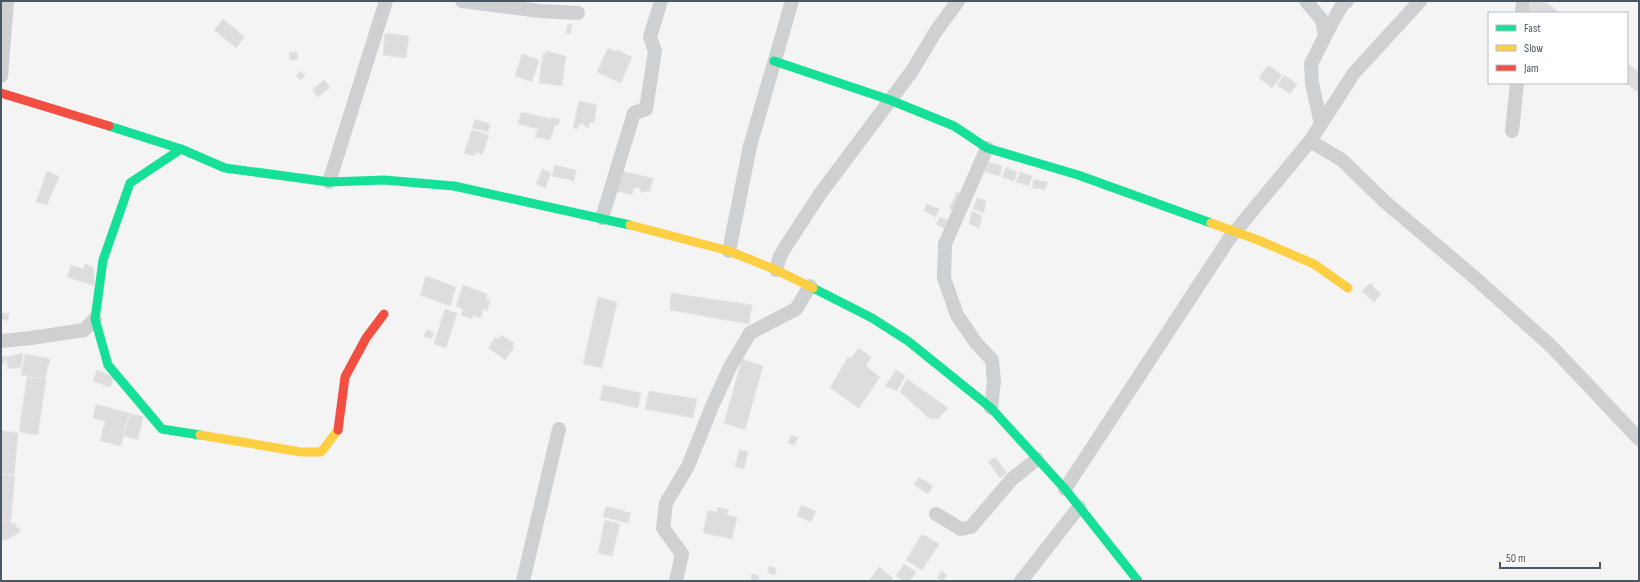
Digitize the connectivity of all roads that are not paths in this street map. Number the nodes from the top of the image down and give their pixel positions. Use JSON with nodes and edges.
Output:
{"nodes":[{"id":1,"x":7,"y":1,"type":"edge"},
{"id":2,"x":386,"y":1,"type":"edge"},
{"id":3,"x":462,"y":1,"type":"edge"},
{"id":4,"x":661,"y":1,"type":"edge"},
{"id":5,"x":792,"y":1,"type":"edge"},
{"id":6,"x":958,"y":1,"type":"edge"},
{"id":7,"x":1306,"y":1,"type":"edge"},
{"id":8,"x":1347,"y":1,"type":"edge"},
{"id":9,"x":1420,"y":1,"type":"edge"},
{"id":10,"x":1523,"y":1,"type":"edge"},
{"id":11,"x":1522,"y":12,"type":"edge"},
{"id":12,"x":578,"y":13,"type":"dead end"},
{"id":13,"x":1325,"y":36,"type":"junction"},
{"id":14,"x":774,"y":61,"type":"junction"},
{"id":15,"x":1,"y":76,"type":"edge"},
{"id":16,"x":1517,"y":84,"type":"edge"},
{"id":17,"x":1,"y":93,"type":"edge"},
{"id":18,"x":890,"y":100,"type":"junction"},
{"id":19,"x":1321,"y":124,"type":"junction"},
{"id":20,"x":1512,"y":131,"type":"dead end"},
{"id":21,"x":1310,"y":141,"type":"junction"},
{"id":22,"x":987,"y":148,"type":"junction"},
{"id":23,"x":181,"y":149,"type":"junction"},
{"id":24,"x":329,"y":182,"type":"junction"},
{"id":25,"x":602,"y":218,"type":"junction"},
{"id":26,"x":1235,"y":231,"type":"junction"},
{"id":27,"x":729,"y":251,"type":"junction"},
{"id":28,"x":776,"y":270,"type":"junction"},
{"id":29,"x":810,"y":286,"type":"junction"},
{"id":30,"x":1348,"y":288,"type":"dead end"},
{"id":31,"x":384,"y":314,"type":"dead end"},
{"id":32,"x":95,"y":320,"type":"junction"},
{"id":33,"x":1,"y":341,"type":"edge"},
{"id":34,"x":991,"y":408,"type":"junction"},
{"id":35,"x":559,"y":429,"type":"dead end"},
{"id":36,"x":1639,"y":439,"type":"edge"},
{"id":37,"x":1037,"y":459,"type":"junction"},
{"id":38,"x":1065,"y":489,"type":"junction"},
{"id":39,"x":1079,"y":507,"type":"junction"},
{"id":40,"x":936,"y":514,"type":"dead end"},
{"id":41,"x":523,"y":581,"type":"edge"},
{"id":42,"x":676,"y":581,"type":"edge"},
{"id":43,"x":1021,"y":581,"type":"edge"},
{"id":44,"x":1138,"y":581,"type":"edge"}],
"edges":[{"from":1,"to":15,"type":"street"},
{"from":2,"to":24,"type":"street"},
{"from":3,"to":12,"type":"street"},
{"from":4,"to":25,"type":"street"},
{"from":5,"to":14,"type":"street"},
{"from":6,"to":18,"type":"street"},
{"from":7,"to":13,"type":"street"},
{"from":8,"to":13,"type":"street"},
{"from":9,"to":19,"type":"street"},
{"from":10,"to":11,"type":"street"},
{"from":13,"to":19,"type":"street"},
{"from":14,"to":18,"type":"street"},
{"from":14,"to":27,"type":"street"},
{"from":16,"to":20,"type":"street"},
{"from":17,"to":23,"type":"street"},
{"from":18,"to":22,"type":"street"},
{"from":18,"to":28,"type":"street"},
{"from":19,"to":21,"type":"street"},
{"from":21,"to":26,"type":"street"},
{"from":21,"to":36,"type":"street"},
{"from":22,"to":26,"type":"street"},
{"from":22,"to":34,"type":"street"},
{"from":23,"to":24,"type":"street"},
{"from":23,"to":32,"type":"street"},
{"from":24,"to":25,"type":"street"},
{"from":25,"to":27,"type":"street"},
{"from":26,"to":30,"type":"street"},
{"from":26,"to":38,"type":"street"},
{"from":27,"to":28,"type":"street"},
{"from":28,"to":29,"type":"street"},
{"from":29,"to":34,"type":"street"},
{"from":29,"to":42,"type":"street"},
{"from":31,"to":32,"type":"street"},
{"from":32,"to":33,"type":"street"},
{"from":34,"to":37,"type":"street"},
{"from":35,"to":41,"type":"street"},
{"from":37,"to":38,"type":"street"},
{"from":37,"to":40,"type":"street"},
{"from":38,"to":39,"type":"street"},
{"from":39,"to":43,"type":"street"},
{"from":39,"to":44,"type":"street"}]}
